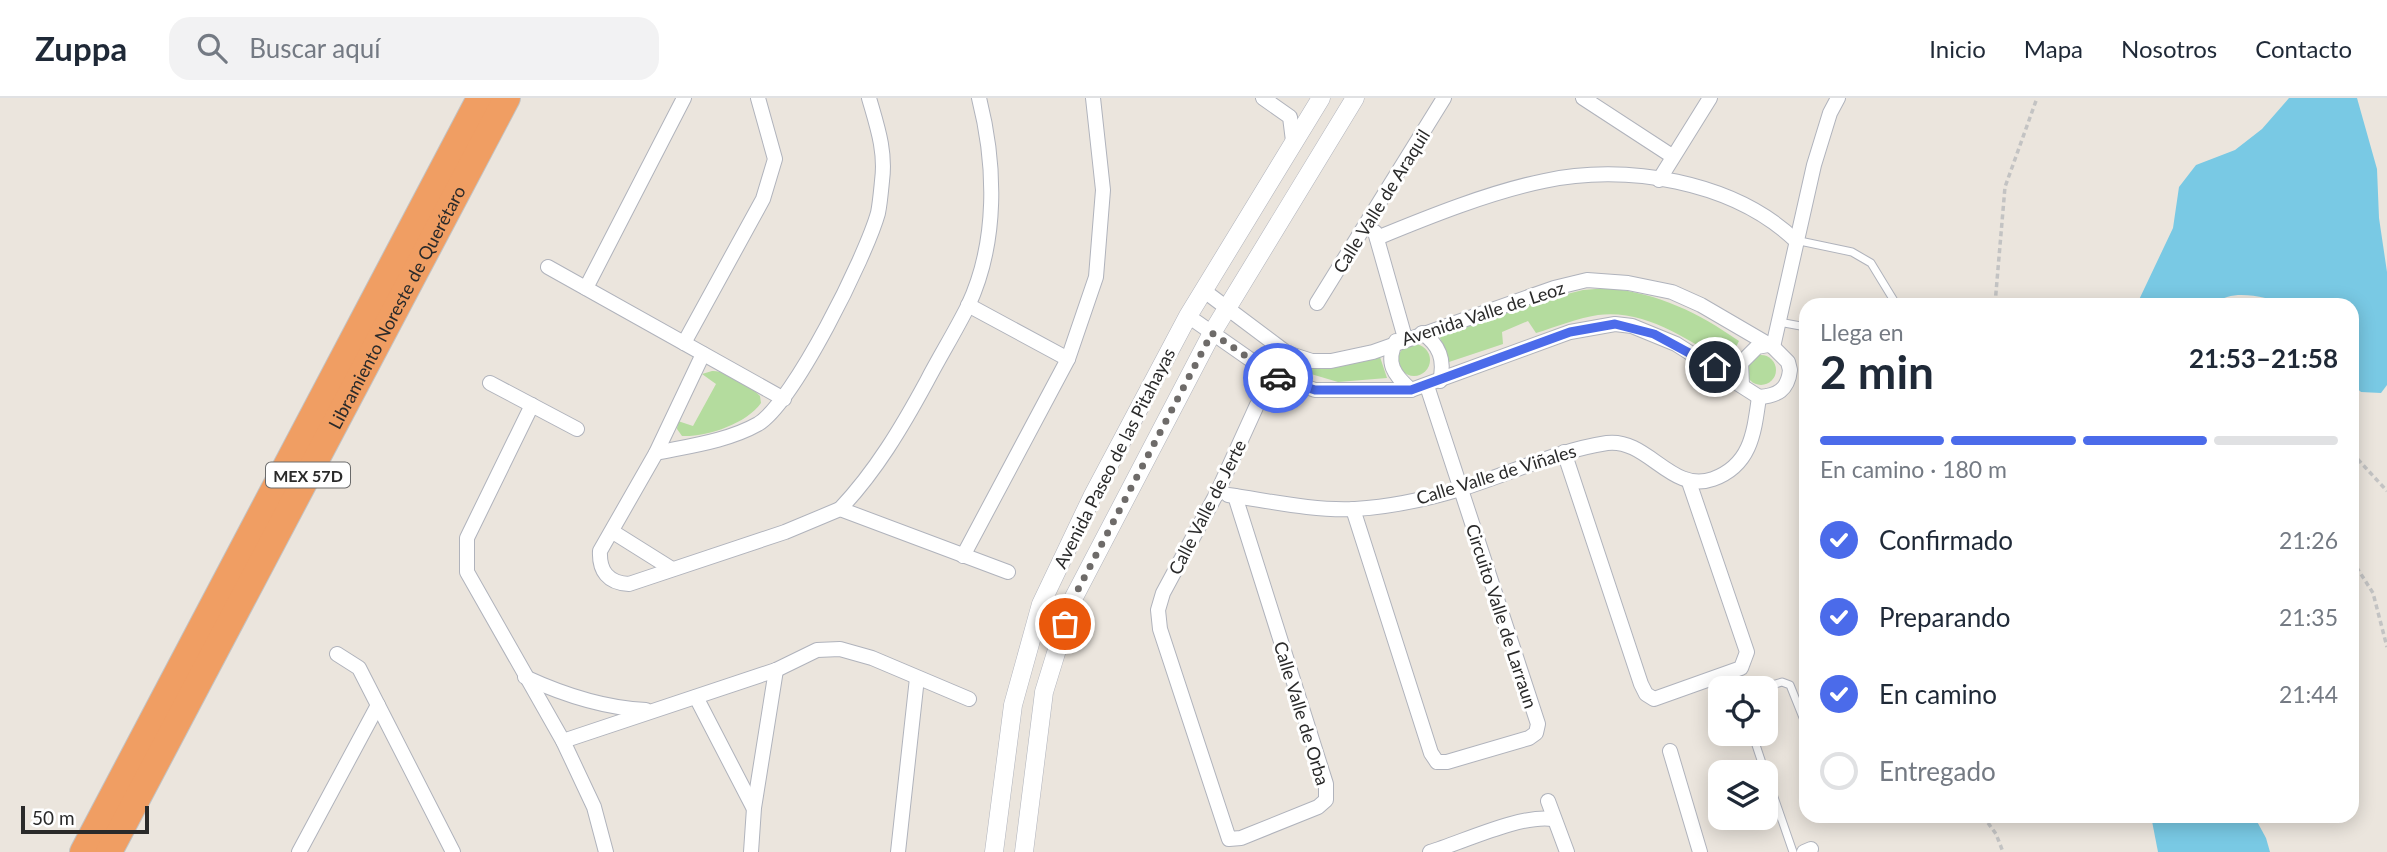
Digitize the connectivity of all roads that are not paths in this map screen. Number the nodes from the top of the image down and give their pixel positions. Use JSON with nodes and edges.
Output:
{"nodes":[{"id":1,"x":480,"y":98,"type":"edge"},
{"id":2,"x":507,"y":98,"type":"edge"},
{"id":3,"x":684,"y":98,"type":"edge"},
{"id":4,"x":758,"y":98,"type":"edge"},
{"id":5,"x":869,"y":98,"type":"edge"},
{"id":6,"x":979,"y":98,"type":"edge"},
{"id":7,"x":1093,"y":98,"type":"edge"},
{"id":8,"x":1263,"y":98,"type":"edge"},
{"id":9,"x":1321,"y":98,"type":"edge"},
{"id":10,"x":1355,"y":98,"type":"edge"},
{"id":11,"x":1444,"y":98,"type":"edge"},
{"id":12,"x":1583,"y":98,"type":"edge"},
{"id":13,"x":1710,"y":98,"type":"edge"},
{"id":14,"x":1838,"y":98,"type":"edge"},
{"id":15,"x":1293,"y":142,"type":"junction"},
{"id":16,"x":1672,"y":156,"type":"junction"},
{"id":17,"x":1658,"y":180,"type":"junction"},
{"id":18,"x":1370,"y":220,"type":"junction"},
{"id":19,"x":1377,"y":238,"type":"junction"},
{"id":20,"x":1795,"y":240,"type":"junction"},
{"id":21,"x":548,"y":267,"type":"dead end"},
{"id":22,"x":586,"y":288,"type":"junction"},
{"id":23,"x":1203,"y":290,"type":"junction"},
{"id":24,"x":1892,"y":298,"type":"edge"},
{"id":25,"x":1317,"y":303,"type":"dead end"},
{"id":26,"x":968,"y":305,"type":"junction"},
{"id":27,"x":1226,"y":309,"type":"junction"},
{"id":28,"x":1188,"y":316,"type":"junction"},
{"id":29,"x":1779,"y":322,"type":"junction"},
{"id":30,"x":1799,"y":326,"type":"edge"},
{"id":31,"x":1212,"y":333,"type":"junction"},
{"id":32,"x":1422,"y":333,"type":"junction"},
{"id":33,"x":1401,"y":340,"type":"junction"},
{"id":34,"x":684,"y":343,"type":"junction"},
{"id":35,"x":1770,"y":346,"type":"junction"},
{"id":36,"x":1287,"y":353,"type":"junction"},
{"id":37,"x":703,"y":354,"type":"junction"},
{"id":38,"x":1068,"y":359,"type":"junction"},
{"id":39,"x":1271,"y":374,"type":"junction"},
{"id":40,"x":490,"y":383,"type":"dead end"},
{"id":41,"x":1433,"y":384,"type":"junction"},
{"id":42,"x":1742,"y":385,"type":"junction"},
{"id":43,"x":1411,"y":390,"type":"junction"},
{"id":44,"x":1759,"y":397,"type":"junction"},
{"id":45,"x":784,"y":399,"type":"junction"},
{"id":46,"x":532,"y":405,"type":"junction"},
{"id":47,"x":1257,"y":405,"type":"dead end"},
{"id":48,"x":577,"y":429,"type":"dead end"},
{"id":49,"x":1564,"y":452,"type":"junction"},
{"id":50,"x":656,"y":453,"type":"junction"},
{"id":51,"x":1689,"y":482,"type":"junction"},
{"id":52,"x":1459,"y":489,"type":"junction"},
{"id":53,"x":1217,"y":493,"type":"junction"},
{"id":54,"x":1235,"y":496,"type":"junction"},
{"id":55,"x":840,"y":509,"type":"junction"},
{"id":56,"x":1353,"y":509,"type":"junction"},
{"id":57,"x":613,"y":532,"type":"junction"},
{"id":58,"x":963,"y":556,"type":"junction"},
{"id":59,"x":672,"y":569,"type":"junction"},
{"id":60,"x":1008,"y":572,"type":"dead end"},
{"id":61,"x":1158,"y":610,"type":"joint"},
{"id":62,"x":338,"y":654,"type":"dead end"},
{"id":63,"x":776,"y":670,"type":"junction"},
{"id":64,"x":525,"y":677,"type":"junction"},
{"id":65,"x":917,"y":678,"type":"junction"},
{"id":66,"x":1778,"y":683,"type":"edge"},
{"id":67,"x":695,"y":696,"type":"junction"},
{"id":68,"x":969,"y":699,"type":"dead end"},
{"id":69,"x":378,"y":705,"type":"junction"},
{"id":70,"x":1799,"y":708,"type":"edge"},
{"id":71,"x":654,"y":710,"type":"junction"},
{"id":72,"x":563,"y":741,"type":"junction"},
{"id":73,"x":1670,"y":751,"type":"dead end"},
{"id":74,"x":1548,"y":801,"type":"dead end"},
{"id":75,"x":754,"y":808,"type":"junction"},
{"id":76,"x":1778,"y":810,"type":"edge"},
{"id":77,"x":1553,"y":819,"type":"junction"},
{"id":78,"x":996,"y":832,"type":"junction"},
{"id":79,"x":1026,"y":834,"type":"junction"},
{"id":80,"x":83,"y":852,"type":"edge"},
{"id":81,"x":109,"y":852,"type":"edge"},
{"id":82,"x":299,"y":852,"type":"edge"},
{"id":83,"x":453,"y":852,"type":"edge"},
{"id":84,"x":606,"y":852,"type":"edge"},
{"id":85,"x":751,"y":852,"type":"edge"},
{"id":86,"x":898,"y":852,"type":"edge"},
{"id":87,"x":994,"y":852,"type":"edge"},
{"id":88,"x":1024,"y":852,"type":"edge"},
{"id":89,"x":1430,"y":852,"type":"edge"},
{"id":90,"x":1567,"y":852,"type":"edge"},
{"id":91,"x":1700,"y":852,"type":"edge"},
{"id":92,"x":1793,"y":852,"type":"edge"}],
"edges":[{"from":1,"to":80,"type":"highway","name":"Libramiento Noreste de Querétaro","number":"MEX 57D"},
{"from":2,"to":81,"type":"highway","name":"Libramiento Noreste de Querétaro","number":"MEX 57D"},
{"from":3,"to":22,"type":"street"},
{"from":4,"to":34,"type":"street"},
{"from":5,"to":45,"type":"street"},
{"from":6,"to":26,"type":"street"},
{"from":7,"to":38,"type":"street"},
{"from":8,"to":15,"type":"street"},
{"from":9,"to":15,"type":"street","name":"Avenida Paseo de las Pitahayas"},
{"from":10,"to":27,"type":"street","name":"Avenida Paseo de las Pitahayas"},
{"from":11,"to":18,"type":"street","name":"Calle Valle de Araquil"},
{"from":12,"to":16,"type":"street"},
{"from":13,"to":16,"type":"street"},
{"from":14,"to":20,"type":"street"},
{"from":15,"to":23,"type":"street","name":"Avenida Paseo de las Pitahayas"},
{"from":16,"to":17,"type":"street"},
{"from":17,"to":19,"type":"street"},
{"from":17,"to":20,"type":"street"},
{"from":18,"to":19,"type":"street"},
{"from":18,"to":25,"type":"street","name":"Calle Valle de Araquil"},
{"from":19,"to":33,"type":"street"},
{"from":20,"to":24,"type":"lane"},
{"from":20,"to":29,"type":"street"},
{"from":21,"to":22,"type":"street"},
{"from":22,"to":34,"type":"street"},
{"from":23,"to":27,"type":"street","name":"Avenida Valle de Leoz"},
{"from":23,"to":28,"type":"street","name":"Avenida Paseo de las Pitahayas"},
{"from":26,"to":38,"type":"street"},
{"from":26,"to":55,"type":"street"},
{"from":27,"to":31,"type":"street","name":"Avenida Paseo de las Pitahayas"},
{"from":27,"to":36,"type":"street","name":"Avenida Valle de Leoz"},
{"from":28,"to":31,"type":"street"},
{"from":28,"to":78,"type":"street","name":"Avenida Paseo de las Pitahayas"},
{"from":29,"to":30,"type":"lane"},
{"from":29,"to":35,"type":"street"},
{"from":31,"to":39,"type":"street"},
{"from":31,"to":79,"type":"street","name":"Avenida Paseo de las Pitahayas"},
{"from":32,"to":33,"type":"street","name":"Avenida Valle de Leoz"},
{"from":32,"to":35,"type":"street","name":"Avenida Valle de Leoz"},
{"from":32,"to":41,"type":"street","name":"Circuito Valle de Larraun"},
{"from":33,"to":36,"type":"street","name":"Avenida Valle de Leoz"},
{"from":33,"to":43,"type":"street"},
{"from":34,"to":37,"type":"street"},
{"from":35,"to":42,"type":"street"},
{"from":35,"to":44,"type":"street"},
{"from":36,"to":39,"type":"street"},
{"from":37,"to":45,"type":"street"},
{"from":37,"to":50,"type":"street"},
{"from":38,"to":58,"type":"street"},
{"from":39,"to":43,"type":"street"},
{"from":40,"to":46,"type":"street"},
{"from":41,"to":42,"type":"street"},
{"from":41,"to":43,"type":"street"},
{"from":41,"to":52,"type":"street","name":"Circuito Valle de Larraun"},
{"from":42,"to":44,"type":"street"},
{"from":44,"to":51,"type":"street"},
{"from":45,"to":50,"type":"street"},
{"from":46,"to":48,"type":"street"},
{"from":46,"to":64,"type":"street"},
{"from":47,"to":53,"type":"street","name":"Calle Valle de Jerte"},
{"from":49,"to":51,"type":"street","name":"Calle Valle de Viñales"},
{"from":49,"to":51,"type":"street"},
{"from":49,"to":52,"type":"street","name":"Calle Valle de Viñales"},
{"from":50,"to":57,"type":"street"},
{"from":52,"to":56,"type":"street","name":"Calle Valle de Viñales"},
{"from":52,"to":56,"type":"street","name":"Circuito Valle de Larraun"},
{"from":53,"to":54,"type":"street","name":"Calle Valle de Viñales"},
{"from":53,"to":61,"type":"street","name":"Calle Valle de Jerte"},
{"from":54,"to":56,"type":"street","name":"Calle Valle de Viñales"},
{"from":54,"to":61,"type":"street","name":"Calle Valle de Orba"},
{"from":55,"to":58,"type":"street"},
{"from":55,"to":59,"type":"street"},
{"from":57,"to":59,"type":"street"},
{"from":57,"to":59,"type":"street"},
{"from":58,"to":60,"type":"street"},
{"from":62,"to":69,"type":"street"},
{"from":63,"to":65,"type":"street"},
{"from":63,"to":67,"type":"street"},
{"from":63,"to":75,"type":"street"},
{"from":64,"to":71,"type":"street"},
{"from":64,"to":72,"type":"street"},
{"from":65,"to":68,"type":"street"},
{"from":65,"to":86,"type":"street"},
{"from":66,"to":70,"type":"lane"},
{"from":67,"to":71,"type":"street"},
{"from":67,"to":75,"type":"street"},
{"from":69,"to":82,"type":"street"},
{"from":69,"to":83,"type":"street"},
{"from":71,"to":72,"type":"street"},
{"from":72,"to":84,"type":"street"},
{"from":73,"to":91,"type":"street"},
{"from":74,"to":77,"type":"street"},
{"from":75,"to":85,"type":"street"},
{"from":76,"to":92,"type":"lane"},
{"from":77,"to":89,"type":"street"},
{"from":77,"to":90,"type":"street"},
{"from":78,"to":79,"type":"street"},
{"from":78,"to":87,"type":"street","name":"Avenida Paseo de las Pitahayas"},
{"from":79,"to":88,"type":"street","name":"Avenida Paseo de las Pitahayas"}]}
